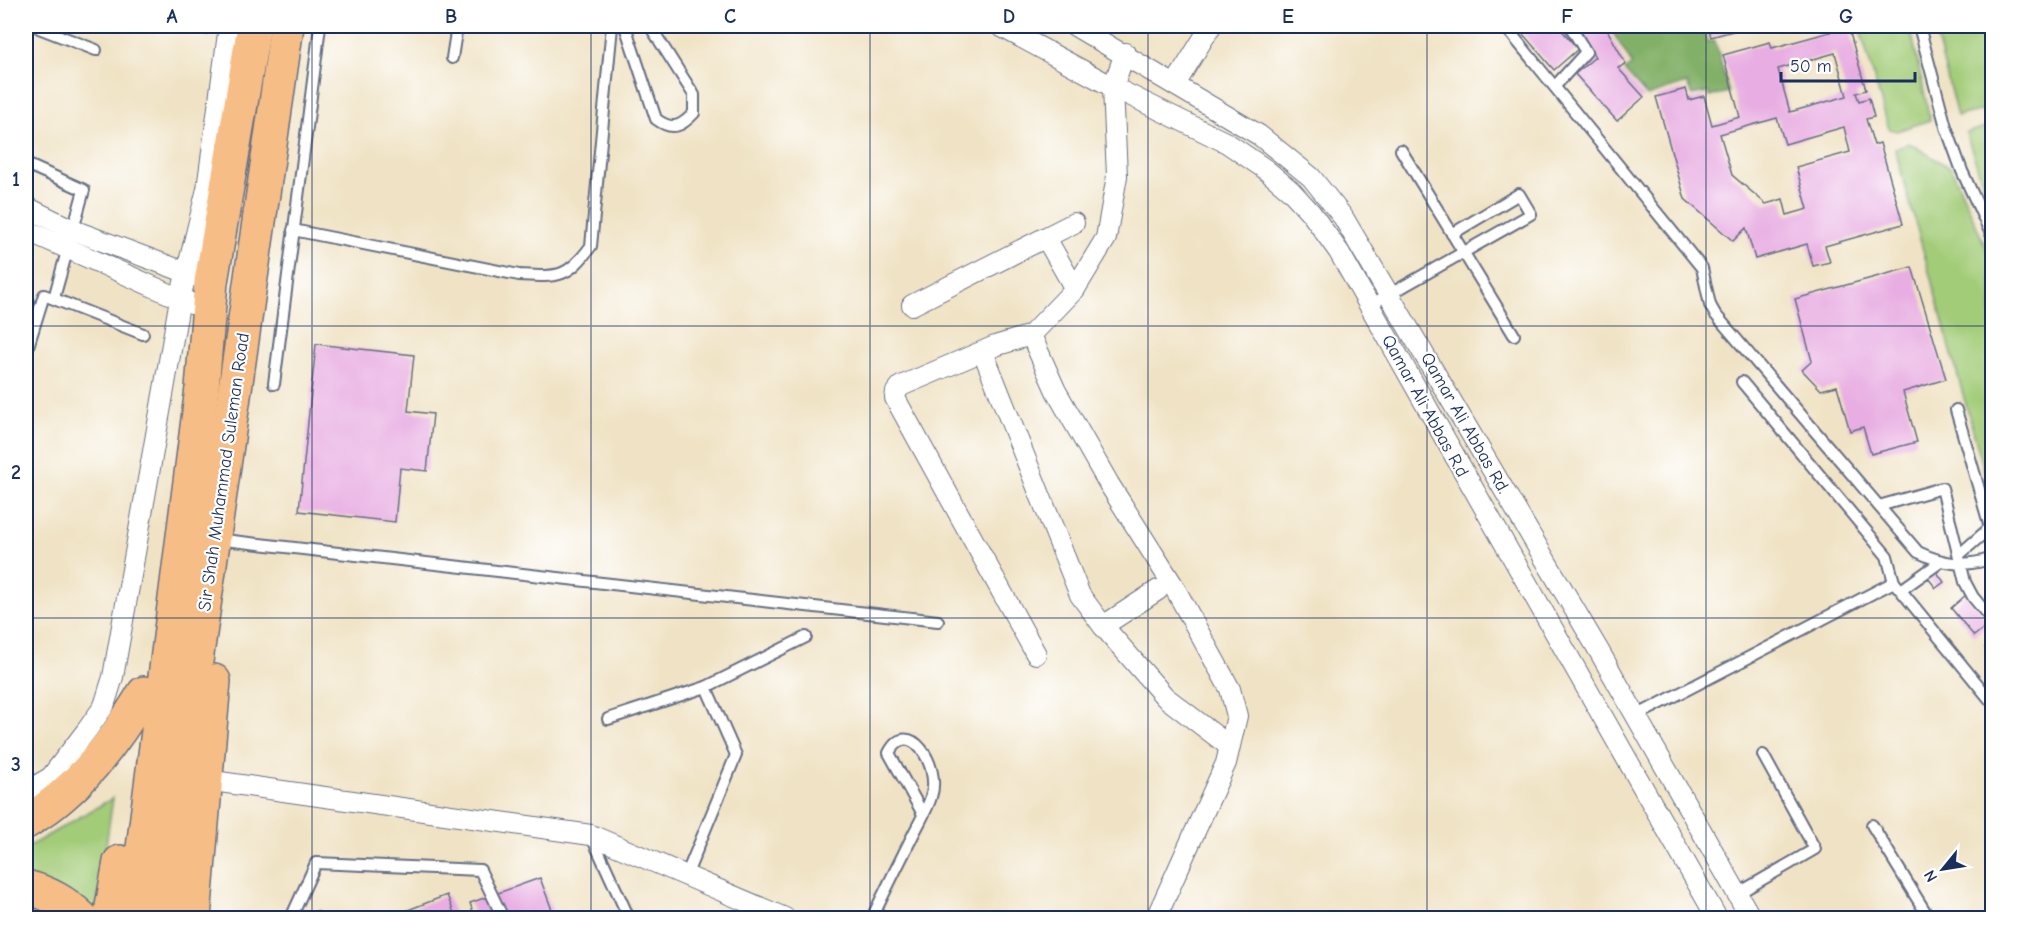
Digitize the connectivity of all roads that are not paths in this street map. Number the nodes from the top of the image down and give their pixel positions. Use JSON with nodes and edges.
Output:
{"nodes":[{"id":1,"x":229,"y":26,"type":"edge"},
{"id":2,"x":254,"y":26,"type":"edge"},
{"id":3,"x":287,"y":26,"type":"edge"},
{"id":4,"x":320,"y":26,"type":"edge"},
{"id":5,"x":457,"y":26,"type":"edge"},
{"id":6,"x":612,"y":26,"type":"edge"},
{"id":7,"x":625,"y":26,"type":"edge"},
{"id":8,"x":650,"y":26,"type":"edge"},
{"id":9,"x":1000,"y":26,"type":"edge"},
{"id":10,"x":1075,"y":26,"type":"edge"},
{"id":11,"x":1211,"y":26,"type":"edge"},
{"id":12,"x":1505,"y":26,"type":"edge"},
{"id":13,"x":1570,"y":26,"type":"edge"},
{"id":14,"x":1919,"y":26,"type":"edge"},
{"id":15,"x":39,"y":28,"type":"dead end"},
{"id":16,"x":96,"y":50,"type":"dead end"},
{"id":17,"x":1125,"y":53,"type":"junction"},
{"id":18,"x":452,"y":58,"type":"dead end"},
{"id":19,"x":1176,"y":83,"type":"junction"},
{"id":20,"x":1556,"y":85,"type":"junction"},
{"id":21,"x":1113,"y":87,"type":"junction"},
{"id":22,"x":1401,"y":150,"type":"dead end"},
{"id":23,"x":26,"y":164,"type":"edge"},
{"id":24,"x":26,"y":207,"type":"edge"},
{"id":25,"x":1074,"y":223,"type":"dead end"},
{"id":26,"x":26,"y":230,"type":"edge"},
{"id":27,"x":73,"y":230,"type":"junction"},
{"id":28,"x":293,"y":230,"type":"junction"},
{"id":29,"x":1452,"y":234,"type":"junction"},
{"id":30,"x":1992,"y":236,"type":"edge"},
{"id":31,"x":1046,"y":238,"type":"junction"},
{"id":32,"x":67,"y":249,"type":"junction"},
{"id":33,"x":1463,"y":252,"type":"junction"},
{"id":34,"x":1075,"y":289,"type":"junction"},
{"id":35,"x":196,"y":291,"type":"junction"},
{"id":36,"x":1390,"y":294,"type":"junction"},
{"id":37,"x":54,"y":298,"type":"junction"},
{"id":38,"x":912,"y":305,"type":"dead end"},
{"id":39,"x":1369,"y":306,"type":"junction"},
{"id":40,"x":143,"y":334,"type":"dead end"},
{"id":41,"x":1031,"y":335,"type":"junction"},
{"id":42,"x":1514,"y":335,"type":"dead end"},
{"id":43,"x":983,"y":352,"type":"junction"},
{"id":44,"x":26,"y":353,"type":"edge"},
{"id":45,"x":1742,"y":382,"type":"dead end"},
{"id":46,"x":274,"y":384,"type":"dead end"},
{"id":47,"x":202,"y":388,"type":"junction"},
{"id":48,"x":234,"y":404,"type":"junction"},
{"id":49,"x":1956,"y":410,"type":"dead end"},
{"id":50,"x":1879,"y":506,"type":"junction"},
{"id":51,"x":1991,"y":527,"type":"edge"},
{"id":52,"x":224,"y":540,"type":"junction"},
{"id":53,"x":1992,"y":558,"type":"edge"},
{"id":54,"x":1960,"y":559,"type":"junction"},
{"id":55,"x":1939,"y":562,"type":"junction"},
{"id":56,"x":1898,"y":586,"type":"junction"},
{"id":57,"x":1158,"y":590,"type":"dead end"},
{"id":58,"x":1992,"y":620,"type":"edge"},
{"id":59,"x":938,"y":621,"type":"dead end"},
{"id":60,"x":1102,"y":626,"type":"junction"},
{"id":61,"x":806,"y":637,"type":"dead end"},
{"id":62,"x":1036,"y":654,"type":"dead end"},
{"id":63,"x":706,"y":687,"type":"junction"},
{"id":64,"x":144,"y":693,"type":"junction"},
{"id":65,"x":1992,"y":702,"type":"edge"},
{"id":66,"x":1636,"y":717,"type":"junction"},
{"id":67,"x":608,"y":719,"type":"dead end"},
{"id":68,"x":1230,"y":746,"type":"junction"},
{"id":69,"x":1763,"y":755,"type":"dead end"},
{"id":70,"x":206,"y":780,"type":"junction"},
{"id":71,"x":26,"y":792,"type":"edge"},
{"id":72,"x":923,"y":814,"type":"junction"},
{"id":73,"x":26,"y":822,"type":"edge"},
{"id":74,"x":1872,"y":825,"type":"dead end"},
{"id":75,"x":591,"y":835,"type":"junction"},
{"id":76,"x":686,"y":876,"type":"junction"},
{"id":77,"x":26,"y":886,"type":"edge"},
{"id":78,"x":1737,"y":894,"type":"junction"},
{"id":79,"x":75,"y":911,"type":"edge"},
{"id":80,"x":110,"y":918,"type":"edge"},
{"id":81,"x":134,"y":918,"type":"edge"},
{"id":82,"x":162,"y":918,"type":"edge"},
{"id":83,"x":194,"y":918,"type":"edge"},
{"id":84,"x":291,"y":918,"type":"edge"},
{"id":85,"x":503,"y":918,"type":"edge"},
{"id":86,"x":629,"y":918,"type":"edge"},
{"id":87,"x":785,"y":918,"type":"edge"},
{"id":88,"x":872,"y":918,"type":"edge"},
{"id":89,"x":1156,"y":918,"type":"edge"},
{"id":90,"x":1718,"y":918,"type":"edge"},
{"id":91,"x":1751,"y":918,"type":"edge"},
{"id":92,"x":1929,"y":918,"type":"edge"}],
"edges":[{"from":1,"to":35,"type":"street"},
{"from":2,"to":35,"type":"highway","name":"Sir Shah Muhammad Suleman Road"},
{"from":3,"to":48,"type":"highway","name":"Sir Shah Muhammad Suleman Road"},
{"from":4,"to":28,"type":"lane"},
{"from":5,"to":18,"type":"lane"},
{"from":6,"to":28,"type":"lane"},
{"from":7,"to":8,"type":"lane"},
{"from":9,"to":21,"type":"street","name":"Qamar Ali Abbas R.d"},
{"from":10,"to":17,"type":"street","name":"Qamar Ali Abbas Rd."},
{"from":11,"to":19,"type":"street"},
{"from":12,"to":20,"type":"lane"},
{"from":13,"to":20,"type":"lane"},
{"from":14,"to":30,"type":"lane"},
{"from":15,"to":16,"type":"lane"},
{"from":17,"to":19,"type":"street","name":"Qamar Ali Abbas Rd."},
{"from":17,"to":21,"type":"street"},
{"from":19,"to":36,"type":"street","name":"Qamar Ali Abbas Rd."},
{"from":20,"to":50,"type":"lane"},
{"from":21,"to":34,"type":"street"},
{"from":21,"to":39,"type":"street","name":"Qamar Ali Abbas R.d"},
{"from":22,"to":29,"type":"lane"},
{"from":23,"to":27,"type":"lane"},
{"from":24,"to":27,"type":"street"},
{"from":25,"to":31,"type":"street"},
{"from":26,"to":32,"type":"street"},
{"from":27,"to":32,"type":"lane"},
{"from":27,"to":35,"type":"street"},
{"from":28,"to":46,"type":"lane"},
{"from":29,"to":33,"type":"lane"},
{"from":29,"to":33,"type":"lane"},
{"from":31,"to":34,"type":"street"},
{"from":31,"to":38,"type":"street"},
{"from":32,"to":35,"type":"street"},
{"from":32,"to":37,"type":"lane"},
{"from":33,"to":36,"type":"lane"},
{"from":33,"to":42,"type":"lane"},
{"from":34,"to":41,"type":"street"},
{"from":35,"to":47,"type":"highway","name":"Sir Shah Muhammad Suleman Road"},
{"from":35,"to":71,"type":"street"},
{"from":36,"to":39,"type":"lane"},
{"from":36,"to":66,"type":"street","name":"Qamar Ali Abbas Rd."},
{"from":37,"to":40,"type":"lane"},
{"from":37,"to":44,"type":"lane"},
{"from":39,"to":90,"type":"street","name":"Qamar Ali Abbas R.d"},
{"from":41,"to":43,"type":"street"},
{"from":41,"to":68,"type":"street"},
{"from":43,"to":60,"type":"street"},
{"from":43,"to":62,"type":"street"},
{"from":45,"to":56,"type":"lane"},
{"from":47,"to":64,"type":"highway"},
{"from":47,"to":81,"type":"highway","name":"Sir Shah Muhammad Suleman Road"},
{"from":48,"to":52,"type":"highway"},
{"from":48,"to":82,"type":"highway","name":"Sir Shah Muhammad Suleman Road"},
{"from":49,"to":51,"type":"lane"},
{"from":50,"to":54,"type":"lane"},
{"from":50,"to":55,"type":"lane"},
{"from":51,"to":54,"type":"lane"},
{"from":52,"to":59,"type":"lane"},
{"from":52,"to":70,"type":"highway"},
{"from":53,"to":54,"type":"lane"},
{"from":54,"to":55,"type":"lane"},
{"from":54,"to":58,"type":"lane"},
{"from":55,"to":56,"type":"lane"},
{"from":56,"to":65,"type":"lane"},
{"from":56,"to":66,"type":"lane"},
{"from":57,"to":60,"type":"street"},
{"from":60,"to":68,"type":"street"},
{"from":61,"to":63,"type":"lane"},
{"from":63,"to":67,"type":"lane"},
{"from":63,"to":76,"type":"lane"},
{"from":64,"to":73,"type":"highway"},
{"from":64,"to":80,"type":"highway"},
{"from":66,"to":78,"type":"street","name":"Qamar Ali Abbas Rd."},
{"from":68,"to":89,"type":"street"},
{"from":69,"to":78,"type":"lane"},
{"from":70,"to":75,"type":"street"},
{"from":70,"to":83,"type":"highway"},
{"from":72,"to":72,"type":"lane"},
{"from":72,"to":88,"type":"lane"},
{"from":74,"to":92,"type":"lane"},
{"from":75,"to":76,"type":"street"},
{"from":75,"to":86,"type":"lane"},
{"from":76,"to":87,"type":"street"},
{"from":77,"to":79,"type":"highway"},
{"from":78,"to":91,"type":"street","name":"Qamar Ali Abbas Rd."},
{"from":84,"to":85,"type":"lane"}]}
